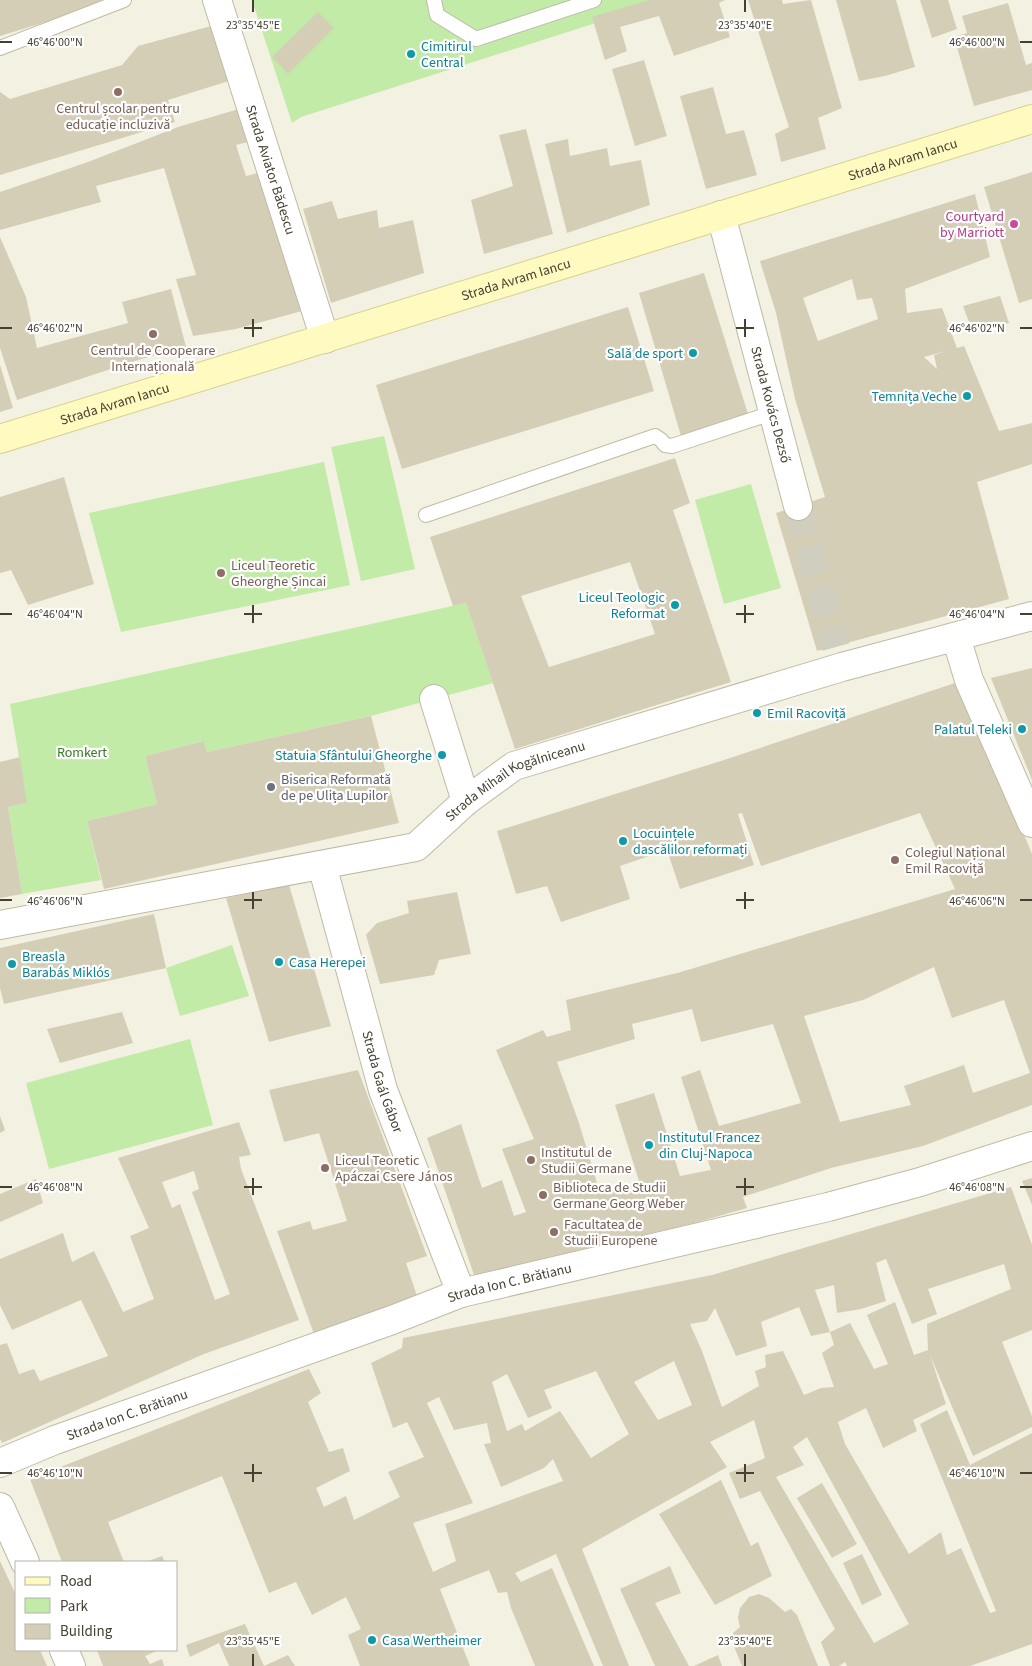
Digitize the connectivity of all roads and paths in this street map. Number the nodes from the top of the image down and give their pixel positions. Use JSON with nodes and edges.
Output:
{"nodes":[{"id":1,"x":124,"y":0,"type":"edge"},
{"id":2,"x":217,"y":0,"type":"edge"},
{"id":3,"x":434,"y":0,"type":"edge"},
{"id":4,"x":594,"y":0,"type":"edge"},
{"id":5,"x":0,"y":48,"type":"edge"},
{"id":6,"x":1032,"y":119,"type":"edge"},
{"id":7,"x":722,"y":215,"type":"junction"},
{"id":8,"x":324,"y":339,"type":"junction"},
{"id":9,"x":772,"y":413,"type":"junction"},
{"id":10,"x":0,"y":439,"type":"edge"},
{"id":11,"x":798,"y":506,"type":"tunnel mouth"},
{"id":12,"x":426,"y":515,"type":"dead end"},
{"id":13,"x":1032,"y":616,"type":"edge"},
{"id":14,"x":956,"y":637,"type":"junction"},
{"id":15,"x":434,"y":699,"type":"dead end"},
{"id":16,"x":466,"y":801,"type":"junction"},
{"id":17,"x":1032,"y":823,"type":"edge"},
{"id":18,"x":322,"y":865,"type":"junction"},
{"id":19,"x":0,"y":925,"type":"edge"},
{"id":20,"x":1032,"y":1146,"type":"edge"},
{"id":21,"x":460,"y":1294,"type":"junction"},
{"id":22,"x":0,"y":1463,"type":"edge"},
{"id":23,"x":0,"y":1507,"type":"edge"},
{"id":24,"x":25,"y":1561,"type":"edge"},
{"id":25,"x":64,"y":1651,"type":"edge"},
{"id":26,"x":71,"y":1666,"type":"edge"}],
"edges":[{"from":1,"to":5,"type":"lane"},
{"from":2,"to":8,"type":"street","name":"Strada Aviator Bădescu"},
{"from":3,"to":4,"type":"lane"},
{"from":6,"to":7,"type":"main road","name":"Strada Avram Iancu"},
{"from":7,"to":8,"type":"main road","name":"Strada Avram Iancu"},
{"from":7,"to":9,"type":"street","name":"Strada Kovács Dezső"},
{"from":8,"to":10,"type":"main road","name":"Strada Avram Iancu"},
{"from":9,"to":11,"type":"street","name":"Strada Kovács Dezső"},
{"from":9,"to":12,"type":"lane"},
{"from":13,"to":14,"type":"street","name":"Strada Mihail Kogălniceanu"},
{"from":14,"to":16,"type":"street","name":"Strada Mihail Kogălniceanu"},
{"from":14,"to":17,"type":"street"},
{"from":15,"to":16,"type":"street"},
{"from":16,"to":18,"type":"street","name":"Strada Mihail Kogălniceanu"},
{"from":18,"to":19,"type":"street","name":"Strada Mihail Kogălniceanu"},
{"from":18,"to":21,"type":"street","name":"Strada Gaál Gábor"},
{"from":20,"to":21,"type":"street","name":"Strada Ion C. Brătianu"},
{"from":21,"to":22,"type":"street","name":"Strada Ion C. Brătianu"},
{"from":23,"to":24,"type":"street"},
{"from":25,"to":26,"type":"street"}]}
